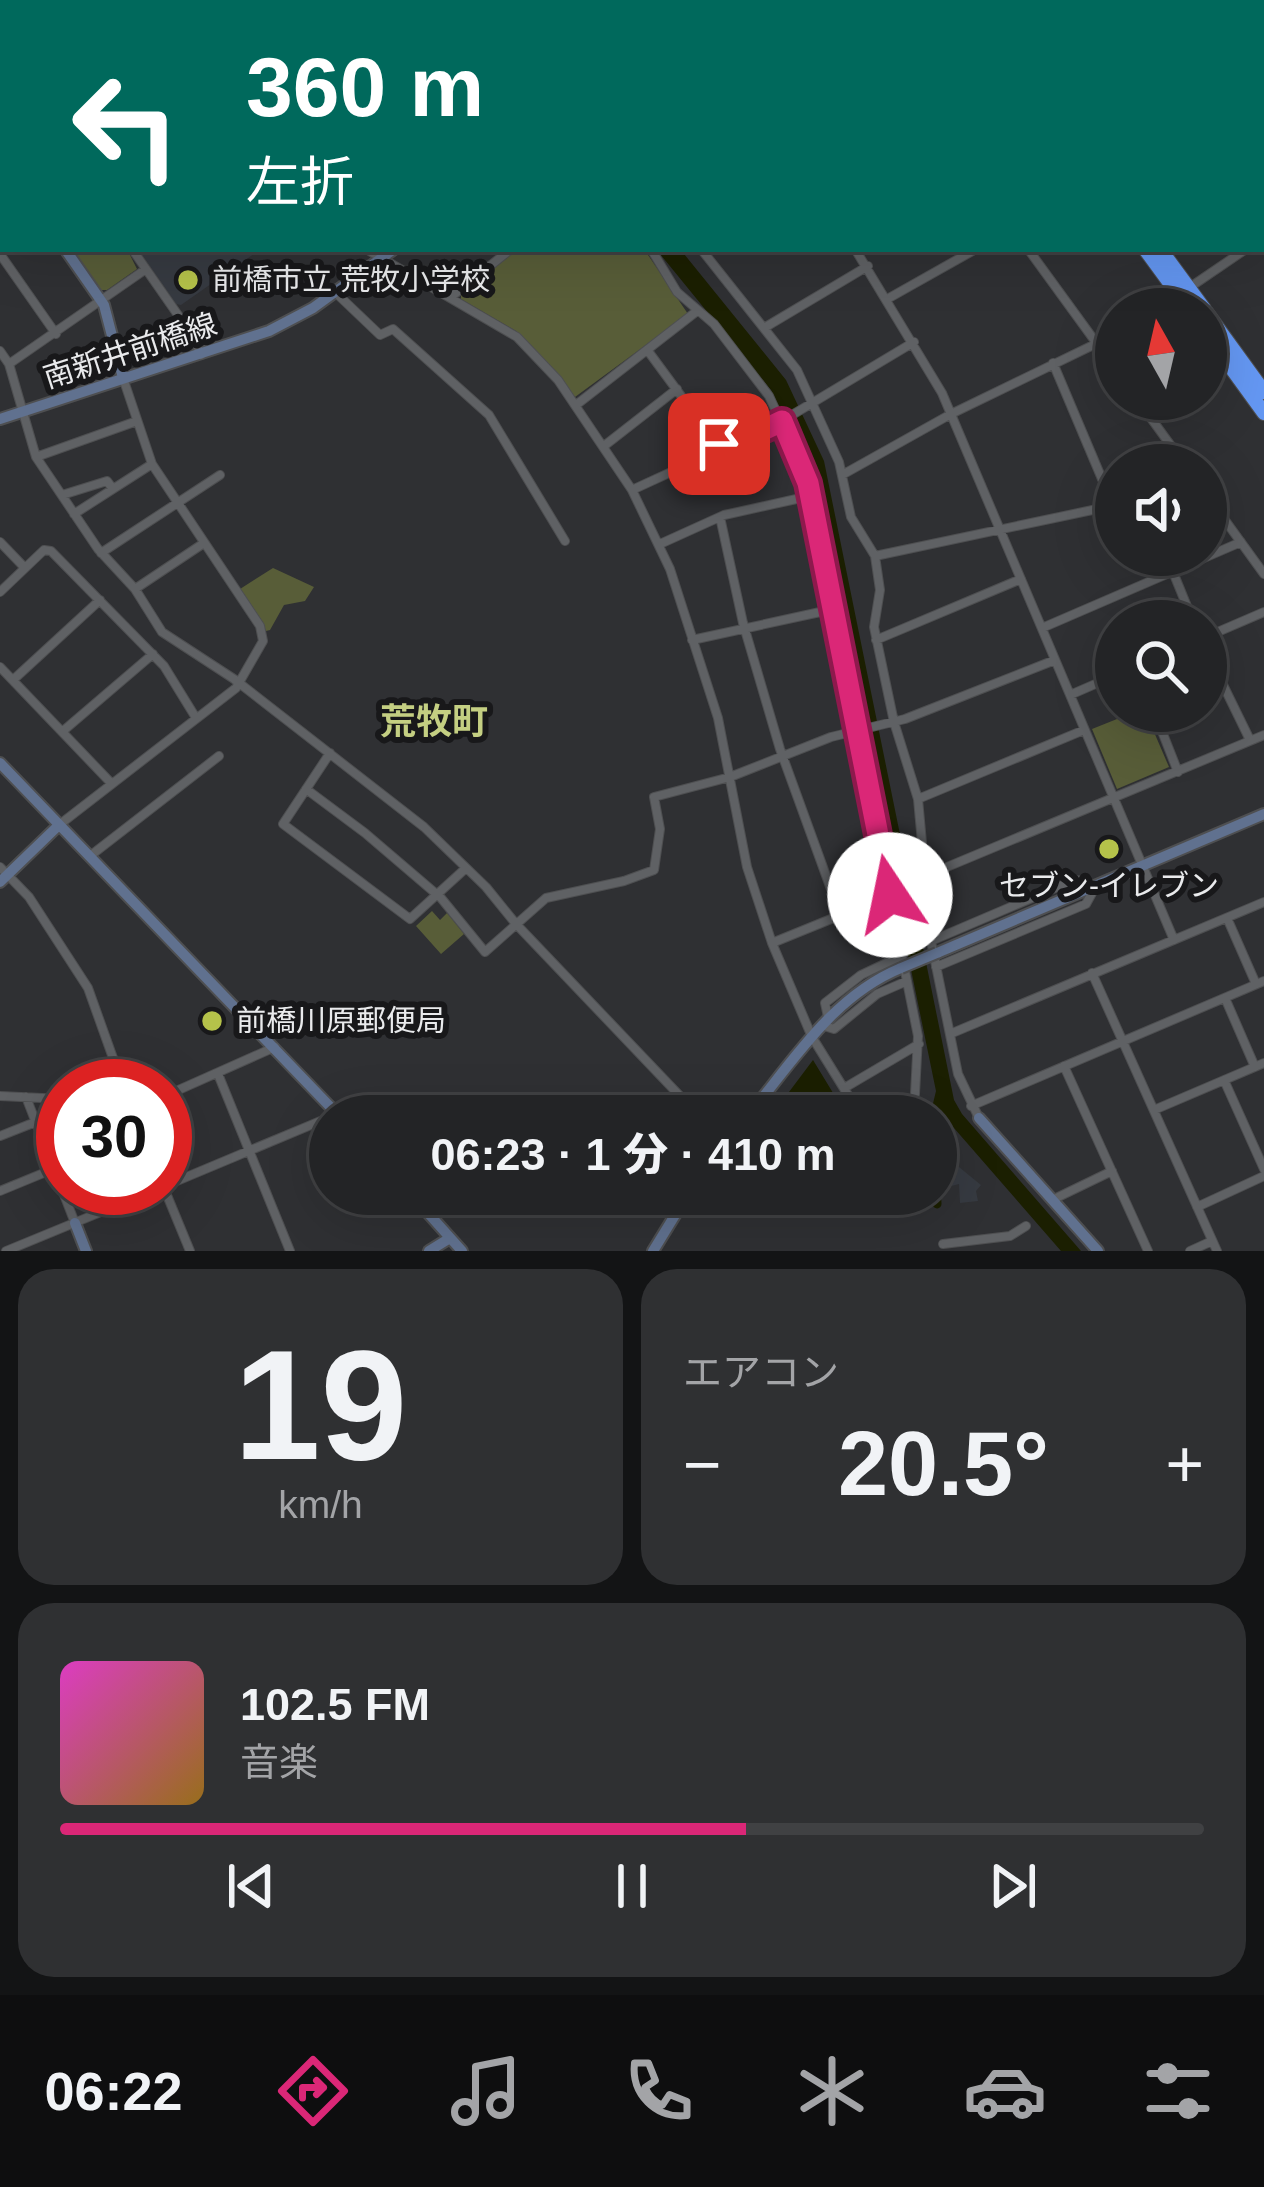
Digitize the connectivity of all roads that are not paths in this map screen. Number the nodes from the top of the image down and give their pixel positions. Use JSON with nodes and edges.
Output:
{"nodes":[{"id":1,"x":67,"y":252,"type":"edge"},
{"id":2,"x":134,"y":252,"type":"edge"},
{"id":3,"x":371,"y":252,"type":"edge"},
{"id":4,"x":390,"y":252,"type":"edge"},
{"id":5,"x":507,"y":252,"type":"edge"},
{"id":6,"x":653,"y":252,"type":"edge"},
{"id":7,"x":703,"y":252,"type":"edge"},
{"id":8,"x":857,"y":252,"type":"edge"},
{"id":9,"x":971,"y":252,"type":"edge"},
{"id":10,"x":1030,"y":252,"type":"edge"},
{"id":11,"x":1148,"y":252,"type":"edge"},
{"id":12,"x":1162,"y":252,"type":"edge"},
{"id":13,"x":1242,"y":252,"type":"edge"},
{"id":14,"x":0,"y":254,"type":"edge"},
{"id":15,"x":381,"y":259,"type":"junction"},
{"id":16,"x":868,"y":266,"type":"junction"},
{"id":17,"x":146,"y":269,"type":"junction"},
{"id":18,"x":1178,"y":288,"type":"edge"},
{"id":19,"x":1181,"y":288,"type":"edge"},
{"id":20,"x":1198,"y":288,"type":"edge"},
{"id":21,"x":337,"y":292,"type":"junction"},
{"id":22,"x":452,"y":297,"type":"junction"},
{"id":23,"x":888,"y":298,"type":"junction"},
{"id":24,"x":103,"y":302,"type":"junction"},
{"id":25,"x":697,"y":311,"type":"junction"},
{"id":26,"x":764,"y":328,"type":"junction"},
{"id":27,"x":56,"y":334,"type":"junction"},
{"id":28,"x":1095,"y":340,"type":"edge"},
{"id":29,"x":1227,"y":341,"type":"edge"},
{"id":30,"x":914,"y":342,"type":"junction"},
{"id":31,"x":1095,"y":345,"type":"edge"},
{"id":32,"x":0,"y":351,"type":"edge"},
{"id":33,"x":648,"y":351,"type":"junction"},
{"id":34,"x":201,"y":355,"type":"junction"},
{"id":35,"x":1227,"y":362,"type":"edge"},
{"id":36,"x":1053,"y":363,"type":"junction"},
{"id":37,"x":9,"y":364,"type":"junction"},
{"id":38,"x":123,"y":378,"type":"junction"},
{"id":39,"x":677,"y":389,"type":"junction"},
{"id":40,"x":1264,"y":392,"type":"edge"},
{"id":41,"x":812,"y":401,"type":"junction"},
{"id":42,"x":576,"y":404,"type":"junction"},
{"id":43,"x":21,"y":411,"type":"junction"},
{"id":44,"x":1264,"y":413,"type":"edge"},
{"id":45,"x":951,"y":414,"type":"junction"},
{"id":46,"x":0,"y":419,"type":"edge"},
{"id":47,"x":137,"y":421,"type":"junction"},
{"id":48,"x":782,"y":421,"type":"junction"},
{"id":49,"x":604,"y":446,"type":"junction"},
{"id":50,"x":721,"y":450,"type":"junction"},
{"id":51,"x":36,"y":457,"type":"junction"},
{"id":52,"x":1095,"y":461,"type":"edge"},
{"id":53,"x":152,"y":464,"type":"junction"},
{"id":54,"x":220,"y":475,"type":"dead end"},
{"id":55,"x":842,"y":475,"type":"junction"},
{"id":56,"x":113,"y":489,"type":"junction"},
{"id":57,"x":632,"y":490,"type":"junction"},
{"id":58,"x":62,"y":495,"type":"junction"},
{"id":59,"x":810,"y":496,"type":"junction"},
{"id":60,"x":177,"y":502,"type":"junction"},
{"id":61,"x":1095,"y":509,"type":"edge"},
{"id":62,"x":74,"y":514,"type":"junction"},
{"id":63,"x":720,"y":517,"type":"junction"},
{"id":64,"x":1227,"y":523,"type":"edge"},
{"id":65,"x":1000,"y":529,"type":"junction"},
{"id":66,"x":565,"y":541,"type":"dead end"},
{"id":67,"x":0,"y":542,"type":"edge"},
{"id":68,"x":1241,"y":542,"type":"junction"},
{"id":69,"x":204,"y":543,"type":"junction"},
{"id":70,"x":660,"y":544,"type":"junction"},
{"id":71,"x":1227,"y":548,"type":"edge"},
{"id":72,"x":101,"y":554,"type":"junction"},
{"id":73,"x":875,"y":556,"type":"junction"},
{"id":74,"x":25,"y":568,"type":"junction"},
{"id":75,"x":1264,"y":574,"type":"edge"},
{"id":76,"x":1164,"y":576,"type":"edge"},
{"id":77,"x":1021,"y":579,"type":"junction"},
{"id":78,"x":135,"y":589,"type":"junction"},
{"id":79,"x":0,"y":592,"type":"edge"},
{"id":80,"x":101,"y":600,"type":"junction"},
{"id":81,"x":834,"y":609,"type":"junction"},
{"id":82,"x":1264,"y":612,"type":"edge"},
{"id":83,"x":745,"y":628,"type":"junction"},
{"id":84,"x":1042,"y":628,"type":"junction"},
{"id":85,"x":1227,"y":628,"type":"edge"},
{"id":86,"x":692,"y":640,"type":"junction"},
{"id":87,"x":876,"y":640,"type":"junction"},
{"id":88,"x":153,"y":655,"type":"junction"},
{"id":89,"x":1055,"y":660,"type":"junction"},
{"id":90,"x":0,"y":667,"type":"edge"},
{"id":91,"x":13,"y":680,"type":"junction"},
{"id":92,"x":240,"y":684,"type":"junction"},
{"id":93,"x":1095,"y":684,"type":"edge"},
{"id":94,"x":1227,"y":693,"type":"edge"},
{"id":95,"x":1070,"y":694,"type":"junction"},
{"id":96,"x":196,"y":718,"type":"junction"},
{"id":97,"x":894,"y":722,"type":"junction"},
{"id":98,"x":860,"y":730,"type":"junction"},
{"id":99,"x":1084,"y":730,"type":"junction"},
{"id":100,"x":62,"y":732,"type":"junction"},
{"id":101,"x":1162,"y":732,"type":"edge"},
{"id":102,"x":1264,"y":735,"type":"edge"},
{"id":103,"x":1250,"y":740,"type":"junction"},
{"id":104,"x":330,"y":752,"type":"junction"},
{"id":105,"x":219,"y":756,"type":"dead end"},
{"id":106,"x":782,"y":756,"type":"junction"},
{"id":107,"x":0,"y":763,"type":"edge"},
{"id":108,"x":1178,"y":772,"type":"junction"},
{"id":109,"x":730,"y":777,"type":"junction"},
{"id":110,"x":112,"y":784,"type":"junction"},
{"id":111,"x":306,"y":789,"type":"junction"},
{"id":112,"x":1113,"y":798,"type":"junction"},
{"id":113,"x":918,"y":800,"type":"junction"},
{"id":114,"x":1264,"y":814,"type":"edge"},
{"id":115,"x":59,"y":825,"type":"junction"},
{"id":116,"x":90,"y":856,"type":"junction"},
{"id":117,"x":1142,"y":866,"type":"junction"},
{"id":118,"x":466,"y":868,"type":"junction"},
{"id":119,"x":2,"y":874,"type":"edge"},
{"id":120,"x":923,"y":877,"type":"junction"},
{"id":121,"x":1090,"y":888,"type":"junction"},
{"id":122,"x":890,"y":895,"type":"junction"},
{"id":123,"x":437,"y":896,"type":"junction"},
{"id":124,"x":1264,"y":902,"type":"edge"},
{"id":125,"x":840,"y":914,"type":"junction"},
{"id":126,"x":1227,"y":918,"type":"junction"},
{"id":127,"x":516,"y":924,"type":"junction"},
{"id":128,"x":931,"y":940,"type":"junction"},
{"id":129,"x":1174,"y":940,"type":"junction"},
{"id":130,"x":772,"y":943,"type":"junction"},
{"id":131,"x":936,"y":960,"type":"junction"},
{"id":132,"x":902,"y":961,"type":"junction"},
{"id":133,"x":1092,"y":973,"type":"junction"},
{"id":134,"x":907,"y":981,"type":"junction"},
{"id":135,"x":1260,"y":983,"type":"edge"},
{"id":136,"x":1225,"y":998,"type":"junction"},
{"id":137,"x":825,"y":1021,"type":"junction"},
{"id":138,"x":950,"y":1034,"type":"junction"},
{"id":139,"x":812,"y":1037,"type":"junction"},
{"id":140,"x":1121,"y":1041,"type":"junction"},
{"id":141,"x":919,"y":1044,"type":"junction"},
{"id":142,"x":275,"y":1047,"type":"junction"},
{"id":143,"x":113,"y":1059,"type":"edge"},
{"id":144,"x":1259,"y":1065,"type":"edge"},
{"id":145,"x":1064,"y":1066,"type":"junction"},
{"id":146,"x":218,"y":1074,"type":"junction"},
{"id":147,"x":1224,"y":1080,"type":"junction"},
{"id":148,"x":192,"y":1085,"type":"edge"},
{"id":149,"x":846,"y":1088,"type":"junction"},
{"id":150,"x":317,"y":1095,"type":"edge"},
{"id":151,"x":679,"y":1095,"type":"edge"},
{"id":152,"x":765,"y":1095,"type":"edge"},
{"id":153,"x":850,"y":1095,"type":"edge"},
{"id":154,"x":913,"y":1095,"type":"edge"},
{"id":155,"x":0,"y":1096,"type":"edge"},
{"id":156,"x":26,"y":1097,"type":"junction"},
{"id":157,"x":36,"y":1098,"type":"edge"},
{"id":158,"x":971,"y":1106,"type":"junction"},
{"id":159,"x":1154,"y":1110,"type":"junction"},
{"id":160,"x":980,"y":1118,"type":"joint"},
{"id":161,"x":33,"y":1123,"type":"junction"},
{"id":162,"x":309,"y":1125,"type":"edge"},
{"id":163,"x":36,"y":1130,"type":"edge"},
{"id":164,"x":0,"y":1136,"type":"edge"},
{"id":165,"x":250,"y":1150,"type":"junction"},
{"id":166,"x":1112,"y":1171,"type":"junction"},
{"id":167,"x":1264,"y":1172,"type":"edge"},
{"id":168,"x":192,"y":1175,"type":"edge"},
{"id":169,"x":36,"y":1176,"type":"edge"},
{"id":170,"x":0,"y":1191,"type":"edge"},
{"id":171,"x":1052,"y":1200,"type":"junction"},
{"id":172,"x":1197,"y":1207,"type":"junction"},
{"id":173,"x":72,"y":1215,"type":"edge"},
{"id":174,"x":95,"y":1215,"type":"edge"},
{"id":175,"x":175,"y":1215,"type":"edge"},
{"id":176,"x":430,"y":1215,"type":"edge"},
{"id":177,"x":675,"y":1215,"type":"edge"},
{"id":178,"x":75,"y":1223,"type":"junction"},
{"id":179,"x":1027,"y":1226,"type":"dead end"},
{"id":180,"x":450,"y":1238,"type":"junction"},
{"id":181,"x":982,"y":1240,"type":"junction"},
{"id":182,"x":943,"y":1244,"type":"dead end"},
{"id":183,"x":1214,"y":1246,"type":"edge"},
{"id":184,"x":6,"y":1251,"type":"edge"},
{"id":185,"x":86,"y":1251,"type":"edge"},
{"id":186,"x":190,"y":1251,"type":"edge"},
{"id":187,"x":290,"y":1251,"type":"edge"},
{"id":188,"x":429,"y":1251,"type":"edge"},
{"id":189,"x":462,"y":1251,"type":"edge"},
{"id":190,"x":653,"y":1251,"type":"edge"},
{"id":191,"x":986,"y":1251,"type":"edge"},
{"id":192,"x":1099,"y":1251,"type":"edge"},
{"id":193,"x":1148,"y":1251,"type":"edge"},
{"id":194,"x":1190,"y":1251,"type":"edge"}],
"edges":[{"from":1,"to":24,"type":"street"},
{"from":2,"to":17,"type":"street"},
{"from":3,"to":15,"type":"street"},
{"from":4,"to":15,"type":"street","name":"南新井前橋線"},
{"from":5,"to":22,"type":"street"},
{"from":6,"to":25,"type":"street"},
{"from":7,"to":26,"type":"street"},
{"from":8,"to":16,"type":"street"},
{"from":9,"to":23,"type":"street"},
{"from":10,"to":28,"type":"street"},
{"from":11,"to":18,"type":"highway"},
{"from":12,"to":19,"type":"highway"},
{"from":13,"to":20,"type":"street"},
{"from":14,"to":27,"type":"street"},
{"from":15,"to":21,"type":"street","name":"南新井前橋線"},
{"from":15,"to":22,"type":"street"},
{"from":16,"to":23,"type":"street"},
{"from":16,"to":26,"type":"street"},
{"from":17,"to":24,"type":"street"},
{"from":17,"to":34,"type":"street"},
{"from":21,"to":34,"type":"street","name":"南新井前橋線"},
{"from":21,"to":66,"type":"street"},
{"from":22,"to":42,"type":"street"},
{"from":23,"to":30,"type":"street"},
{"from":24,"to":27,"type":"street"},
{"from":24,"to":38,"type":"street"},
{"from":25,"to":33,"type":"street"},
{"from":25,"to":48,"type":"street"},
{"from":26,"to":41,"type":"street"},
{"from":27,"to":37,"type":"street"},
{"from":29,"to":40,"type":"highway"},
{"from":30,"to":41,"type":"street"},
{"from":30,"to":45,"type":"street"},
{"from":31,"to":36,"type":"street"},
{"from":32,"to":37,"type":"street"},
{"from":33,"to":39,"type":"street"},
{"from":33,"to":42,"type":"street"},
{"from":34,"to":38,"type":"street","name":"南新井前橋線"},
{"from":35,"to":44,"type":"highway"},
{"from":36,"to":45,"type":"street"},
{"from":36,"to":52,"type":"street"},
{"from":37,"to":43,"type":"street"},
{"from":38,"to":43,"type":"street","name":"南新井前橋線"},
{"from":38,"to":47,"type":"street"},
{"from":39,"to":49,"type":"street"},
{"from":39,"to":50,"type":"street"},
{"from":41,"to":48,"type":"street"},
{"from":41,"to":55,"type":"street"},
{"from":42,"to":49,"type":"street"},
{"from":43,"to":46,"type":"street","name":"南新井前橋線"},
{"from":43,"to":51,"type":"street"},
{"from":45,"to":55,"type":"street"},
{"from":45,"to":65,"type":"street"},
{"from":47,"to":51,"type":"street"},
{"from":47,"to":53,"type":"street"},
{"from":48,"to":50,"type":"street"},
{"from":48,"to":59,"type":"street"},
{"from":49,"to":57,"type":"street"},
{"from":50,"to":57,"type":"street"},
{"from":51,"to":58,"type":"street"},
{"from":53,"to":56,"type":"street"},
{"from":53,"to":60,"type":"street"},
{"from":54,"to":60,"type":"street"},
{"from":55,"to":73,"type":"street"},
{"from":56,"to":58,"type":"street"},
{"from":56,"to":62,"type":"street"},
{"from":57,"to":70,"type":"street"},
{"from":58,"to":62,"type":"street"},
{"from":59,"to":63,"type":"street"},
{"from":59,"to":81,"type":"street"},
{"from":60,"to":69,"type":"street"},
{"from":60,"to":72,"type":"street"},
{"from":61,"to":65,"type":"street"},
{"from":62,"to":72,"type":"street"},
{"from":63,"to":70,"type":"street"},
{"from":63,"to":83,"type":"street"},
{"from":64,"to":68,"type":"street"},
{"from":65,"to":73,"type":"street"},
{"from":65,"to":77,"type":"street"},
{"from":67,"to":74,"type":"street"},
{"from":68,"to":71,"type":"street"},
{"from":68,"to":75,"type":"street"},
{"from":69,"to":78,"type":"street"},
{"from":69,"to":92,"type":"street"},
{"from":70,"to":86,"type":"street"},
{"from":72,"to":78,"type":"street"},
{"from":73,"to":87,"type":"street"},
{"from":74,"to":79,"type":"street"},
{"from":74,"to":80,"type":"street"},
{"from":76,"to":84,"type":"street"},
{"from":77,"to":84,"type":"street"},
{"from":77,"to":87,"type":"street"},
{"from":78,"to":92,"type":"street"},
{"from":80,"to":88,"type":"street"},
{"from":80,"to":91,"type":"street"},
{"from":81,"to":83,"type":"street"},
{"from":81,"to":98,"type":"street"},
{"from":82,"to":85,"type":"street"},
{"from":83,"to":86,"type":"street"},
{"from":83,"to":106,"type":"street"},
{"from":84,"to":89,"type":"street"},
{"from":86,"to":109,"type":"street"},
{"from":87,"to":97,"type":"street"},
{"from":88,"to":96,"type":"street"},
{"from":88,"to":100,"type":"street"},
{"from":89,"to":95,"type":"street"},
{"from":89,"to":97,"type":"street"},
{"from":90,"to":91,"type":"street"},
{"from":91,"to":100,"type":"street"},
{"from":92,"to":96,"type":"street"},
{"from":92,"to":104,"type":"street"},
{"from":93,"to":95,"type":"street"},
{"from":94,"to":103,"type":"street"},
{"from":95,"to":99,"type":"street"},
{"from":96,"to":110,"type":"street"},
{"from":97,"to":98,"type":"street"},
{"from":97,"to":113,"type":"street"},
{"from":98,"to":106,"type":"street"},
{"from":98,"to":122,"type":"street"},
{"from":99,"to":112,"type":"street"},
{"from":99,"to":113,"type":"street"},
{"from":100,"to":110,"type":"street"},
{"from":101,"to":108,"type":"street"},
{"from":102,"to":103,"type":"street"},
{"from":103,"to":108,"type":"street"},
{"from":104,"to":111,"type":"street"},
{"from":104,"to":118,"type":"street"},
{"from":105,"to":116,"type":"street"},
{"from":106,"to":109,"type":"street"},
{"from":106,"to":125,"type":"street"},
{"from":107,"to":115,"type":"street"},
{"from":108,"to":112,"type":"street"},
{"from":109,"to":127,"type":"street"},
{"from":109,"to":130,"type":"street"},
{"from":110,"to":115,"type":"street"},
{"from":111,"to":123,"type":"street"},
{"from":111,"to":123,"type":"street"},
{"from":112,"to":117,"type":"street"},
{"from":112,"to":120,"type":"street"},
{"from":113,"to":120,"type":"street"},
{"from":114,"to":117,"type":"street"},
{"from":115,"to":116,"type":"street"},
{"from":115,"to":119,"type":"street"},
{"from":116,"to":142,"type":"street"},
{"from":117,"to":121,"type":"street"},
{"from":117,"to":129,"type":"street"},
{"from":118,"to":123,"type":"street"},
{"from":118,"to":127,"type":"street"},
{"from":119,"to":143,"type":"street"},
{"from":120,"to":128,"type":"street"},
{"from":121,"to":128,"type":"street"},
{"from":121,"to":131,"type":"street"},
{"from":121,"to":131,"type":"street"},
{"from":122,"to":125,"type":"street"},
{"from":122,"to":132,"type":"street"},
{"from":123,"to":127,"type":"street"},
{"from":124,"to":126,"type":"street"},
{"from":125,"to":130,"type":"street"},
{"from":126,"to":129,"type":"street"},
{"from":126,"to":135,"type":"street"},
{"from":127,"to":151,"type":"street"},
{"from":128,"to":131,"type":"street"},
{"from":129,"to":133,"type":"street"},
{"from":130,"to":139,"type":"street"},
{"from":131,"to":132,"type":"street","bridge":true},
{"from":131,"to":138,"type":"street"},
{"from":132,"to":134,"type":"street"},
{"from":132,"to":137,"type":"street"},
{"from":132,"to":137,"type":"street"},
{"from":133,"to":138,"type":"street"},
{"from":133,"to":140,"type":"street"},
{"from":134,"to":137,"type":"street"},
{"from":134,"to":141,"type":"street"},
{"from":135,"to":136,"type":"street"},
{"from":136,"to":140,"type":"street"},
{"from":136,"to":144,"type":"street"},
{"from":137,"to":139,"type":"street"},
{"from":138,"to":158,"type":"street"},
{"from":139,"to":149,"type":"street"},
{"from":139,"to":152,"type":"street"},
{"from":140,"to":145,"type":"street"},
{"from":140,"to":159,"type":"street"},
{"from":141,"to":149,"type":"street"},
{"from":141,"to":154,"type":"street"},
{"from":142,"to":146,"type":"street"},
{"from":142,"to":150,"type":"street"},
{"from":144,"to":147,"type":"street"},
{"from":145,"to":158,"type":"street"},
{"from":145,"to":166,"type":"street"},
{"from":146,"to":148,"type":"street"},
{"from":146,"to":165,"type":"street"},
{"from":147,"to":159,"type":"street"},
{"from":147,"to":167,"type":"street"},
{"from":149,"to":153,"type":"street"},
{"from":155,"to":156,"type":"street"},
{"from":156,"to":157,"type":"street"},
{"from":156,"to":161,"type":"street"},
{"from":158,"to":160,"type":"street"},
{"from":159,"to":172,"type":"street"},
{"from":160,"to":171,"type":"street"},
{"from":161,"to":163,"type":"street"},
{"from":161,"to":164,"type":"street"},
{"from":162,"to":165,"type":"street"},
{"from":165,"to":168,"type":"street"},
{"from":165,"to":187,"type":"street"},
{"from":166,"to":171,"type":"street"},
{"from":166,"to":193,"type":"street"},
{"from":167,"to":172,"type":"street"},
{"from":169,"to":170,"type":"street"},
{"from":171,"to":192,"type":"street"},
{"from":172,"to":183,"type":"street"},
{"from":173,"to":178,"type":"street"},
{"from":174,"to":178,"type":"street"},
{"from":175,"to":186,"type":"street"},
{"from":176,"to":180,"type":"street"},
{"from":177,"to":190,"type":"street"},
{"from":178,"to":184,"type":"street"},
{"from":178,"to":185,"type":"street"},
{"from":179,"to":181,"type":"street"},
{"from":180,"to":188,"type":"street"},
{"from":180,"to":189,"type":"street"},
{"from":181,"to":182,"type":"street"},
{"from":181,"to":191,"type":"street"},
{"from":183,"to":194,"type":"street"}]}
